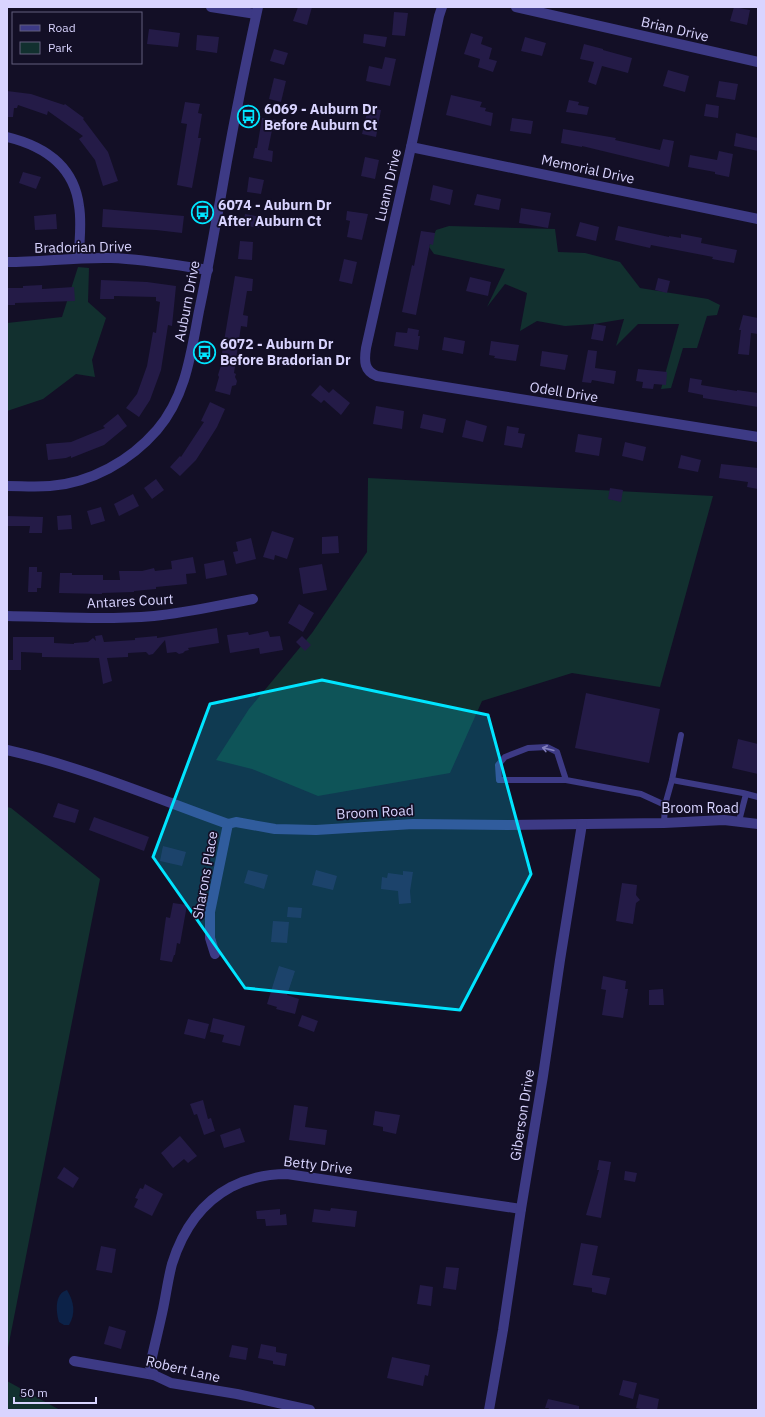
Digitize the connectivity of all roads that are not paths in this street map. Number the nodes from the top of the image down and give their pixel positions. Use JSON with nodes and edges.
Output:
{"nodes":[{"id":1,"x":211,"y":7,"type":"edge"},
{"id":2,"x":442,"y":7,"type":"edge"},
{"id":3,"x":516,"y":7,"type":"edge"},
{"id":4,"x":257,"y":11,"type":"edge"},
{"id":5,"x":758,"y":62,"type":"edge"},
{"id":6,"x":7,"y":137,"type":"edge"},
{"id":7,"x":412,"y":147,"type":"junction"},
{"id":8,"x":758,"y":219,"type":"edge"},
{"id":9,"x":79,"y":258,"type":"junction"},
{"id":10,"x":7,"y":262,"type":"edge"},
{"id":11,"x":208,"y":270,"type":"junction"},
{"id":12,"x":367,"y":369,"type":"joint"},
{"id":13,"x":758,"y":437,"type":"edge"},
{"id":14,"x":7,"y":486,"type":"edge"},
{"id":15,"x":253,"y":598,"type":"dead end"},
{"id":16,"x":7,"y":616,"type":"edge"},
{"id":17,"x":681,"y":735,"type":"dead end"},
{"id":18,"x":7,"y":750,"type":"edge"},
{"id":19,"x":566,"y":780,"type":"junction"},
{"id":20,"x":672,"y":780,"type":"junction"},
{"id":21,"x":746,"y":794,"type":"junction"},
{"id":22,"x":758,"y":797,"type":"edge"},
{"id":23,"x":665,"y":805,"type":"junction"},
{"id":24,"x":739,"y":821,"type":"junction"},
{"id":25,"x":664,"y":823,"type":"junction"},
{"id":26,"x":228,"y":824,"type":"junction"},
{"id":27,"x":582,"y":824,"type":"junction"},
{"id":28,"x":758,"y":824,"type":"edge"},
{"id":29,"x":215,"y":954,"type":"dead end"},
{"id":30,"x":521,"y":1209,"type":"junction"},
{"id":31,"x":74,"y":1361,"type":"dead end"},
{"id":32,"x":154,"y":1375,"type":"junction"},
{"id":33,"x":310,"y":1410,"type":"edge"},
{"id":34,"x":489,"y":1410,"type":"edge"}],
"edges":[{"from":1,"to":4,"type":"street"},
{"from":2,"to":7,"type":"street","name":"Luann Drive"},
{"from":3,"to":5,"type":"street","name":"Brian Drive"},
{"from":4,"to":11,"type":"street","name":"Auburn Drive"},
{"from":6,"to":9,"type":"street"},
{"from":7,"to":8,"type":"street","name":"Memorial Drive"},
{"from":7,"to":12,"type":"street","name":"Luann Drive"},
{"from":9,"to":10,"type":"street","name":"Bradorian Drive"},
{"from":9,"to":11,"type":"street","name":"Bradorian Drive"},
{"from":11,"to":14,"type":"street","name":"Auburn Drive"},
{"from":12,"to":13,"type":"street","name":"Odell Drive"},
{"from":15,"to":16,"type":"street","name":"Antares Court"},
{"from":17,"to":20,"type":"lane"},
{"from":18,"to":26,"type":"street","name":"Broom Road"},
{"from":19,"to":19,"type":"lane","one_way":true},
{"from":19,"to":23,"type":"lane"},
{"from":20,"to":21,"type":"lane"},
{"from":20,"to":23,"type":"lane"},
{"from":21,"to":22,"type":"lane"},
{"from":21,"to":24,"type":"lane"},
{"from":23,"to":25,"type":"lane"},
{"from":24,"to":25,"type":"street","name":"Broom Road"},
{"from":24,"to":28,"type":"street","name":"Broom Road"},
{"from":25,"to":27,"type":"street","name":"Broom Road"},
{"from":26,"to":27,"type":"street","name":"Broom Road"},
{"from":26,"to":29,"type":"street","name":"Sharons Place"},
{"from":27,"to":30,"type":"street","name":"Giberson Drive"},
{"from":30,"to":32,"type":"street","name":"Betty Drive"},
{"from":30,"to":34,"type":"street","name":"Giberson Drive"},
{"from":31,"to":32,"type":"street","name":"Robert Lane"},
{"from":32,"to":33,"type":"street","name":"Robert Lane"}]}
